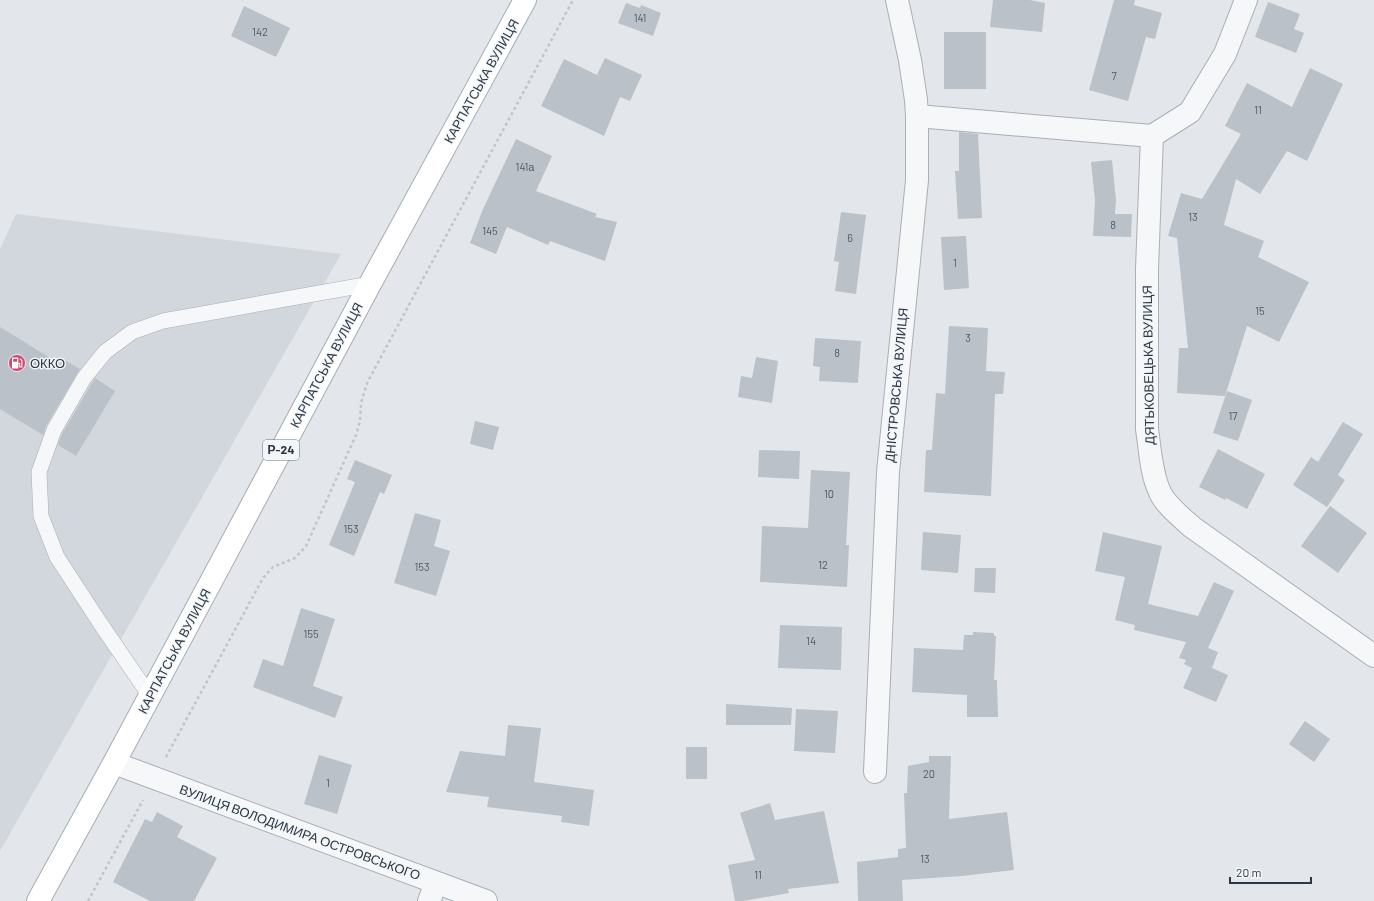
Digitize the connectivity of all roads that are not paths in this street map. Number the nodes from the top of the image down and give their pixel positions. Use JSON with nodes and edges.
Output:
{"nodes":[{"id":1,"x":525,"y":0,"type":"edge"},
{"id":2,"x":897,"y":0,"type":"edge"},
{"id":3,"x":1246,"y":0,"type":"edge"},
{"id":4,"x":917,"y":116,"type":"junction"},
{"id":5,"x":1152,"y":136,"type":"junction"},
{"id":6,"x":370,"y":284,"type":"junction"},
{"id":7,"x":1371,"y":647,"type":"edge"},
{"id":8,"x":150,"y":696,"type":"junction"},
{"id":9,"x":114,"y":763,"type":"junction"},
{"id":10,"x":875,"y":772,"type":"dead end"},
{"id":11,"x":432,"y":892,"type":"edge"},
{"id":12,"x":38,"y":901,"type":"edge"},
{"id":13,"x":486,"y":901,"type":"edge"}],
"edges":[{"from":1,"to":6,"type":"main road","name":"КАРПАТСЬКА ВУЛИЦЯ","number":"Р-24"},
{"from":2,"to":4,"type":"street","name":"ДНІСТРОВСЬКА ВУЛИЦЯ"},
{"from":3,"to":5,"type":"street"},
{"from":4,"to":5,"type":"street"},
{"from":4,"to":10,"type":"street","name":"ДНІСТРОВСЬКА ВУЛИЦЯ"},
{"from":5,"to":7,"type":"street","name":"ДЯТЬКОВЕЦЬКА ВУЛИЦЯ"},
{"from":6,"to":8,"type":"main road","name":"КАРПАТСЬКА ВУЛИЦЯ","number":"Р-24"},
{"from":6,"to":8,"type":"lane"},
{"from":8,"to":9,"type":"main road","name":"КАРПАТСЬКА ВУЛИЦЯ","number":"Р-24"},
{"from":9,"to":11,"type":"street","name":"ВУЛИЦЯ ВОЛОДИМИРА ОСТРОВСЬКОГО"},
{"from":9,"to":12,"type":"main road","name":"КАРПАТСЬКА ВУЛИЦЯ","number":"Р-24"},
{"from":11,"to":13,"type":"street","name":"ВУЛИЦЯ ВОЛОДИМИРА ОСТРОВСЬКОГО"}]}
